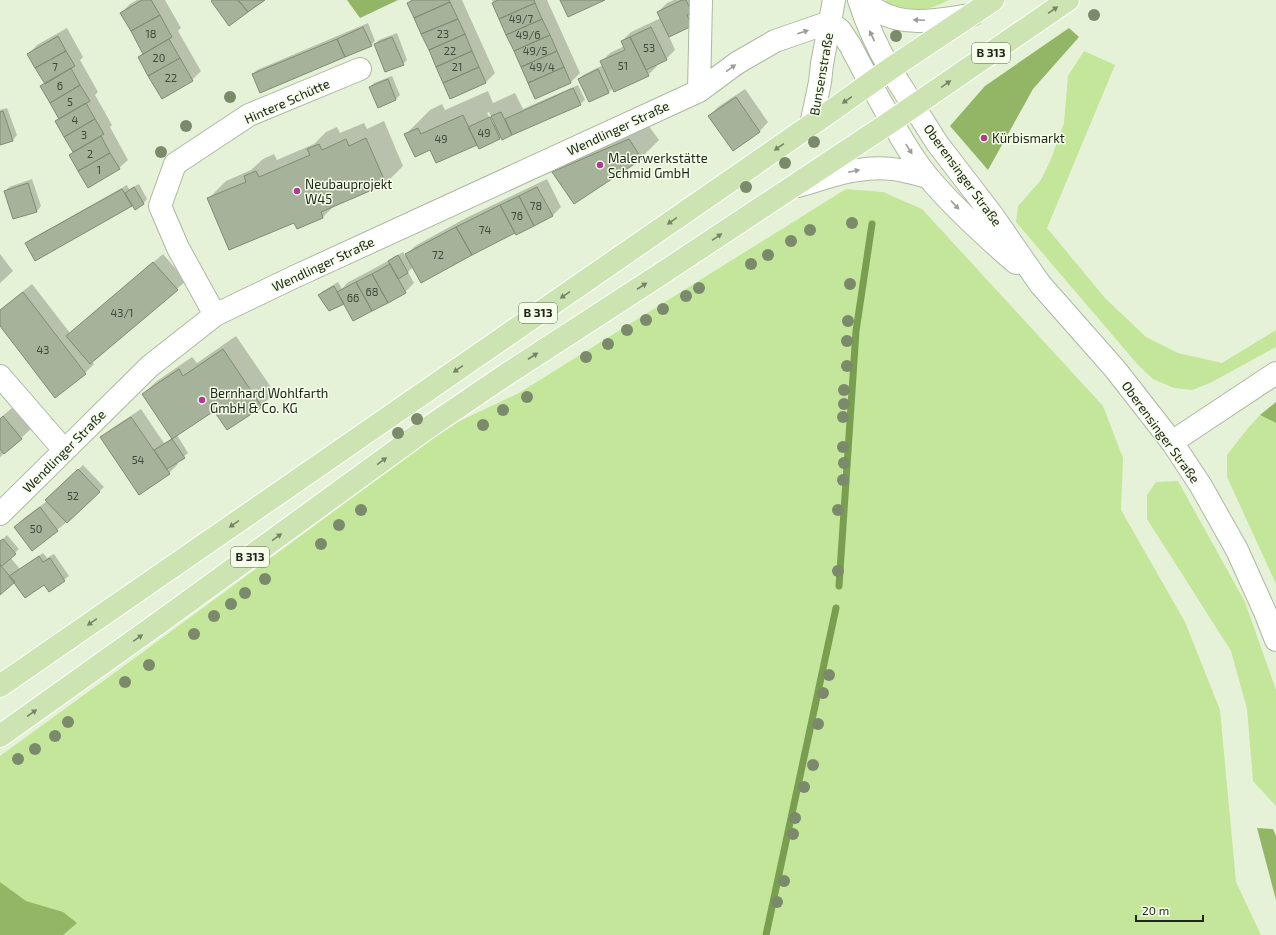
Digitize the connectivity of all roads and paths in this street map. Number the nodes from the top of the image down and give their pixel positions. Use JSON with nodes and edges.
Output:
{"nodes":[{"id":1,"x":701,"y":0,"type":"edge"},
{"id":2,"x":834,"y":0,"type":"edge"},
{"id":3,"x":859,"y":0,"type":"edge"},
{"id":4,"x":863,"y":0,"type":"edge"},
{"id":5,"x":993,"y":0,"type":"edge"},
{"id":6,"x":1068,"y":0,"type":"edge"},
{"id":7,"x":972,"y":14,"type":"junction"},
{"id":8,"x":830,"y":22,"type":"junction"},
{"id":9,"x":360,"y":69,"type":"dead end"},
{"id":10,"x":890,"y":69,"type":"junction"},
{"id":11,"x":870,"y":83,"type":"junction"},
{"id":12,"x":699,"y":91,"type":"junction"},
{"id":13,"x":914,"y":106,"type":"junction"},
{"id":14,"x":892,"y":121,"type":"junction"},
{"id":15,"x":811,"y":125,"type":"junction"},
{"id":16,"x":928,"y":177,"type":"junction"},
{"id":17,"x":790,"y":188,"type":"junction"},
{"id":18,"x":1040,"y":284,"type":"junction"},
{"id":19,"x":214,"y":315,"type":"junction"},
{"id":20,"x":1276,"y":373,"type":"edge"},
{"id":21,"x":0,"y":376,"type":"edge"},
{"id":22,"x":1172,"y":442,"type":"junction"},
{"id":23,"x":64,"y":450,"type":"junction"},
{"id":24,"x":0,"y":514,"type":"edge"},
{"id":25,"x":1276,"y":640,"type":"edge"},
{"id":26,"x":0,"y":686,"type":"edge"},
{"id":27,"x":0,"y":736,"type":"edge"}],
"edges":[{"from":1,"to":12,"type":"street"},
{"from":2,"to":8,"type":"street","name":"Bunsenstraße"},
{"from":10,"to":3,"type":"street","one_way":true},
{"from":7,"to":4,"type":"street","one_way":true},
{"from":5,"to":7,"type":"main road","number":"B 313"},
{"from":13,"to":6,"type":"main road","number":"B 313","one_way":true},
{"from":7,"to":10,"type":"main road","number":"B 313"},
{"from":8,"to":11,"type":"street","name":"Bunsenstraße"},
{"from":12,"to":8,"type":"street","name":"Wendlinger Straße","one_way":true},
{"from":8,"to":15,"type":"street","name":"Bunsenstraße"},
{"from":9,"to":19,"type":"street","name":"Hintere Schütte"},
{"from":10,"to":11,"type":"main road","number":"B 313"},
{"from":10,"to":13,"type":"street","name":"Oberensinger Straße"},
{"from":11,"to":14,"type":"street","name":"Bunsenstraße"},
{"from":11,"to":15,"type":"main road","number":"B 313","one_way":true},
{"from":12,"to":19,"type":"street","name":"Wendlinger Straße"},
{"from":13,"to":14,"type":"main road","number":"B 313"},
{"from":13,"to":18,"type":"street","name":"Oberensinger Straße"},
{"from":14,"to":16,"type":"street","name":"Oberensinger Straße","one_way":true},
{"from":14,"to":17,"type":"main road","number":"B 313"},
{"from":15,"to":26,"type":"main road","number":"B 313","one_way":true},
{"from":17,"to":16,"type":"street","one_way":true},
{"from":16,"to":18,"type":"street","name":"Oberensinger Straße","one_way":true},
{"from":27,"to":17,"type":"main road","number":"B 313","one_way":true},
{"from":18,"to":22,"type":"street","name":"Oberensinger Straße"},
{"from":19,"to":23,"type":"street","name":"Wendlinger Straße"},
{"from":20,"to":22,"type":"street"},
{"from":21,"to":23,"type":"street"},
{"from":22,"to":25,"type":"street","name":"Oberensinger Straße"},
{"from":23,"to":24,"type":"street","name":"Wendlinger Straße"}]}
